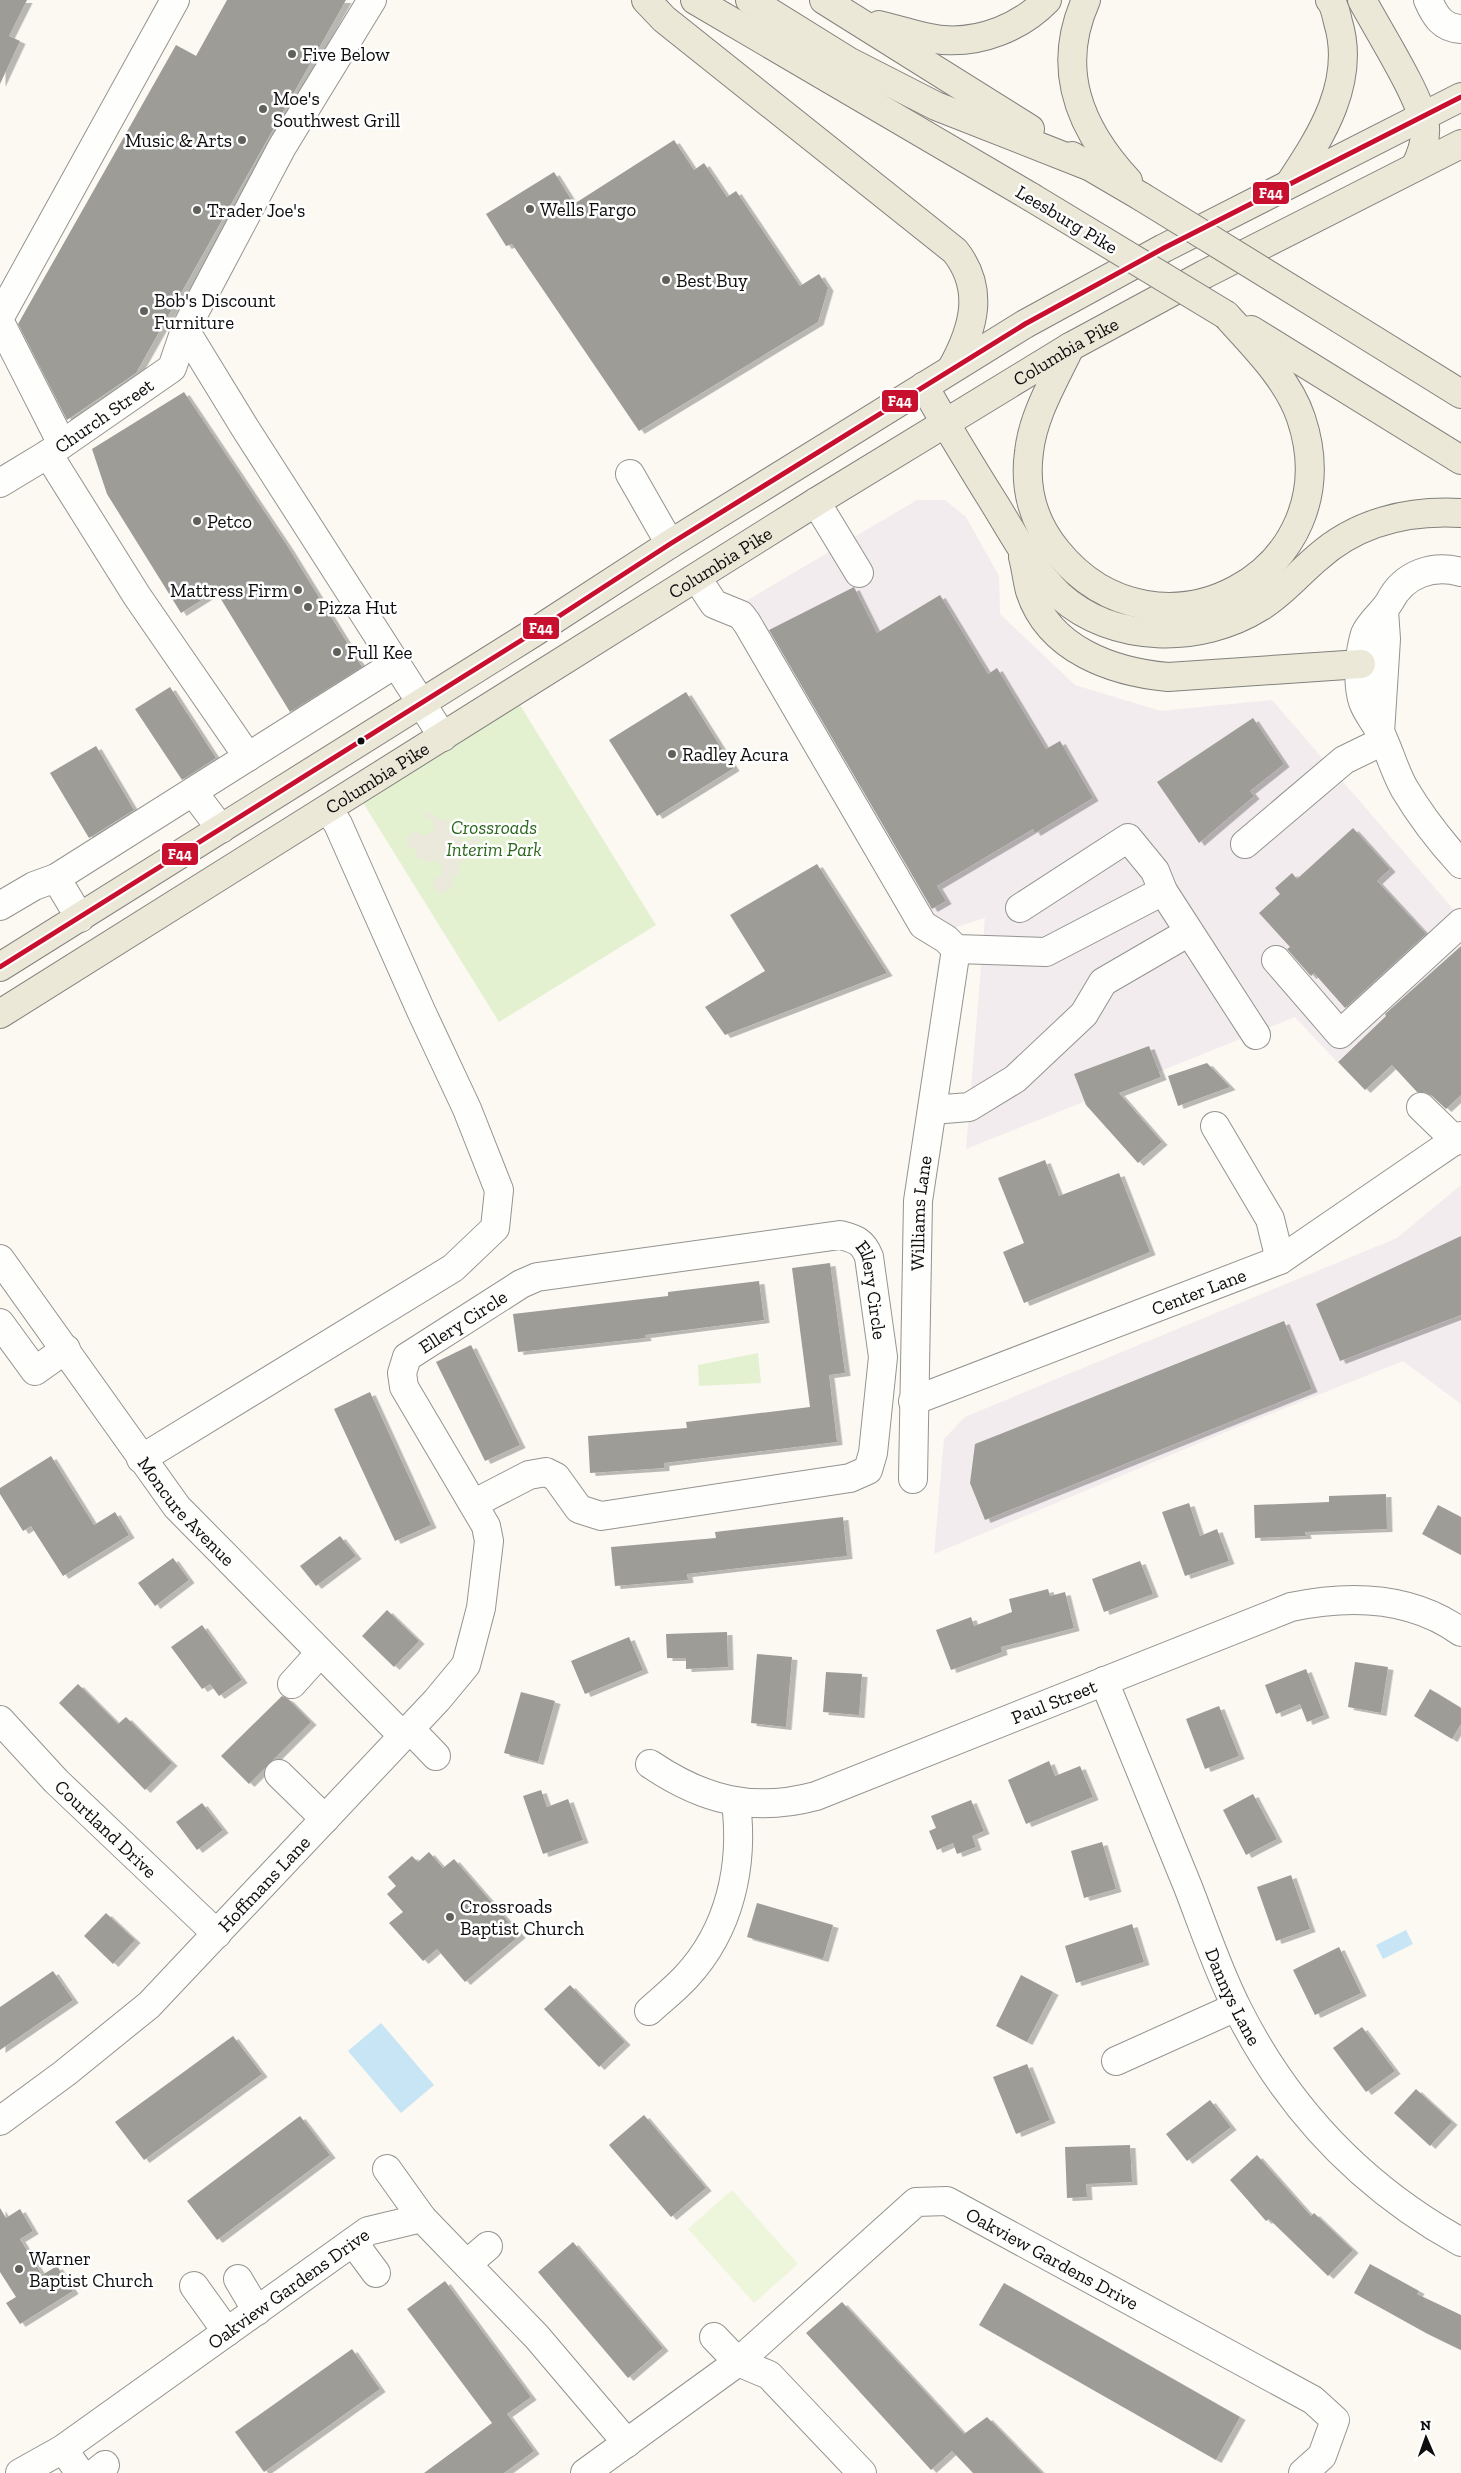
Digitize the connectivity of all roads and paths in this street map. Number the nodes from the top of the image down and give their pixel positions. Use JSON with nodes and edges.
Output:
{"nodes":[{"id":1,"x":175,"y":0,"type":"edge"},
{"id":2,"x":372,"y":0,"type":"edge"},
{"id":3,"x":646,"y":0,"type":"edge"},
{"id":4,"x":695,"y":0,"type":"edge"},
{"id":5,"x":750,"y":0,"type":"edge"},
{"id":6,"x":824,"y":0,"type":"edge"},
{"id":7,"x":1047,"y":0,"type":"edge"},
{"id":8,"x":1086,"y":0,"type":"edge"},
{"id":9,"x":1330,"y":0,"type":"edge"},
{"id":10,"x":1362,"y":0,"type":"edge"},
{"id":11,"x":1428,"y":0,"type":"edge"},
{"id":12,"x":854,"y":18,"type":"junction"},
{"id":13,"x":1461,"y":29,"type":"edge"},
{"id":14,"x":1461,"y":97,"type":"edge"},
{"id":15,"x":1423,"y":116,"type":"junction"},
{"id":16,"x":1461,"y":144,"type":"edge"},
{"id":17,"x":1096,"y":162,"type":"junction"},
{"id":18,"x":1415,"y":167,"type":"junction"},
{"id":19,"x":1288,"y":185,"type":"junction"},
{"id":20,"x":1226,"y":315,"type":"junction"},
{"id":21,"x":0,"y":317,"type":"edge"},
{"id":22,"x":0,"y":322,"type":"edge"},
{"id":23,"x":185,"y":330,"type":"junction"},
{"id":24,"x":1070,"y":347,"type":"junction"},
{"id":25,"x":952,"y":368,"type":"junction"},
{"id":26,"x":924,"y":386,"type":"junction"},
{"id":27,"x":1461,"y":394,"type":"edge"},
{"id":28,"x":944,"y":423,"type":"junction"},
{"id":29,"x":55,"y":449,"type":"junction"},
{"id":30,"x":1461,"y":460,"type":"edge"},
{"id":31,"x":630,"y":474,"type":"dead end"},
{"id":32,"x":0,"y":483,"type":"edge"},
{"id":33,"x":816,"y":502,"type":"junction"},
{"id":34,"x":1461,"y":513,"type":"edge"},
{"id":35,"x":670,"y":544,"type":"junction"},
{"id":36,"x":1022,"y":548,"type":"junction"},
{"id":37,"x":1461,"y":572,"type":"edge"},
{"id":38,"x":859,"y":573,"type":"dead end"},
{"id":39,"x":697,"y":578,"type":"junction"},
{"id":40,"x":1384,"y":611,"type":"junction"},
{"id":41,"x":395,"y":664,"type":"junction"},
{"id":42,"x":1361,"y":664,"type":"junction"},
{"id":43,"x":421,"y":703,"type":"junction"},
{"id":44,"x":443,"y":737,"type":"junction"},
{"id":45,"x":1382,"y":737,"type":"junction"},
{"id":46,"x":248,"y":756,"type":"junction"},
{"id":47,"x":193,"y":792,"type":"junction"},
{"id":48,"x":328,"y":809,"type":"junction"},
{"id":49,"x":221,"y":829,"type":"junction"},
{"id":50,"x":1245,"y":844,"type":"dead end"},
{"id":51,"x":1461,"y":864,"type":"edge"},
{"id":52,"x":56,"y":878,"type":"junction"},
{"id":53,"x":1162,"y":890,"type":"junction"},
{"id":54,"x":0,"y":906,"type":"edge"},
{"id":55,"x":1020,"y":908,"type":"dead end"},
{"id":56,"x":80,"y":918,"type":"junction"},
{"id":57,"x":1461,"y":923,"type":"edge"},
{"id":58,"x":1189,"y":932,"type":"junction"},
{"id":59,"x":956,"y":949,"type":"junction"},
{"id":60,"x":1276,"y":960,"type":"dead end"},
{"id":61,"x":0,"y":968,"type":"edge"},
{"id":62,"x":0,"y":1014,"type":"edge"},
{"id":63,"x":1256,"y":1035,"type":"dead end"},
{"id":64,"x":1421,"y":1107,"type":"dead end"},
{"id":65,"x":932,"y":1110,"type":"junction"},
{"id":66,"x":1215,"y":1126,"type":"dead end"},
{"id":67,"x":1458,"y":1138,"type":"edge"},
{"id":68,"x":0,"y":1259,"type":"edge"},
{"id":69,"x":1280,"y":1260,"type":"junction"},
{"id":70,"x":0,"y":1323,"type":"edge"},
{"id":71,"x":66,"y":1349,"type":"junction"},
{"id":72,"x":913,"y":1401,"type":"junction"},
{"id":73,"x":141,"y":1458,"type":"junction"},
{"id":74,"x":912,"y":1479,"type":"dead end"},
{"id":75,"x":473,"y":1504,"type":"junction"},
{"id":76,"x":481,"y":1608,"type":"joint"},
{"id":77,"x":1461,"y":1632,"type":"edge"},
{"id":78,"x":320,"y":1653,"type":"junction"},
{"id":79,"x":1104,"y":1682,"type":"junction"},
{"id":80,"x":292,"y":1684,"type":"dead end"},
{"id":81,"x":0,"y":1720,"type":"edge"},
{"id":82,"x":406,"y":1733,"type":"junction"},
{"id":83,"x":436,"y":1756,"type":"dead end"},
{"id":84,"x":650,"y":1764,"type":"dead end"},
{"id":85,"x":279,"y":1774,"type":"dead end"},
{"id":86,"x":736,"y":1803,"type":"junction"},
{"id":87,"x":325,"y":1819,"type":"junction"},
{"id":88,"x":217,"y":1934,"type":"junction"},
{"id":89,"x":1236,"y":2007,"type":"junction"},
{"id":90,"x":649,"y":2011,"type":"dead end"},
{"id":91,"x":1116,"y":2061,"type":"dead end"},
{"id":92,"x":0,"y":2121,"type":"edge"},
{"id":93,"x":387,"y":2169,"type":"dead end"},
{"id":94,"x":422,"y":2218,"type":"junction"},
{"id":95,"x":353,"y":2242,"type":"junction"},
{"id":96,"x":1461,"y":2242,"type":"edge"},
{"id":97,"x":488,"y":2246,"type":"dead end"},
{"id":98,"x":467,"y":2264,"type":"junction"},
{"id":99,"x":376,"y":2273,"type":"dead end"},
{"id":100,"x":238,"y":2278,"type":"dead end"},
{"id":101,"x":194,"y":2286,"type":"dead end"},
{"id":102,"x":257,"y":2310,"type":"junction"},
{"id":103,"x":227,"y":2332,"type":"junction"},
{"id":104,"x":714,"y":2336,"type":"dead end"},
{"id":105,"x":738,"y":2362,"type":"junction"},
{"id":106,"x":627,"y":2443,"type":"junction"},
{"id":107,"x":63,"y":2449,"type":"junction"},
{"id":108,"x":848,"y":2469,"type":"edge"},
{"id":109,"x":93,"y":2470,"type":"edge"},
{"id":110,"x":20,"y":2473,"type":"edge"},
{"id":111,"x":585,"y":2473,"type":"edge"},
{"id":112,"x":1303,"y":2473,"type":"edge"}],
"edges":[{"from":1,"to":21,"type":"street"},
{"from":2,"to":23,"type":"street","name":"Church Street"},
{"from":3,"to":25,"type":"main road"},
{"from":4,"to":20,"type":"main road","name":"Leesburg Pike","bridge":true},
{"from":5,"to":17,"type":"main road"},
{"from":6,"to":12,"type":"main road"},
{"from":7,"to":12,"type":"main road"},
{"from":8,"to":17,"type":"main road"},
{"from":9,"to":19,"type":"main road"},
{"from":10,"to":15,"type":"main road"},
{"from":11,"to":13,"type":"street"},
{"from":12,"to":17,"type":"main road"},
{"from":14,"to":15,"type":"main road"},
{"from":15,"to":18,"type":"main road"},
{"from":15,"to":19,"type":"main road"},
{"from":16,"to":18,"type":"main road","name":"Columbia Pike"},
{"from":17,"to":27,"type":"main road","bridge":true},
{"from":18,"to":24,"type":"main road","name":"Columbia Pike"},
{"from":19,"to":25,"type":"main road"},
{"from":20,"to":24,"type":"main road"},
{"from":20,"to":30,"type":"main road","name":"Leesburg Pike"},
{"from":22,"to":29,"type":"street"},
{"from":23,"to":29,"type":"street","name":"Church Street"},
{"from":23,"to":41,"type":"street"},
{"from":24,"to":28,"type":"main road","name":"Columbia Pike"},
{"from":25,"to":26,"type":"main road"},
{"from":26,"to":28,"type":"main road"},
{"from":26,"to":35,"type":"main road"},
{"from":28,"to":33,"type":"main road","name":"Columbia Pike"},
{"from":28,"to":36,"type":"main road"},
{"from":29,"to":32,"type":"street","name":"Church Street"},
{"from":29,"to":46,"type":"street"},
{"from":31,"to":35,"type":"street"},
{"from":33,"to":38,"type":"street"},
{"from":33,"to":39,"type":"main road","name":"Columbia Pike"},
{"from":34,"to":36,"type":"main road"},
{"from":35,"to":43,"type":"main road"},
{"from":36,"to":42,"type":"main road"},
{"from":37,"to":40,"type":"street"},
{"from":39,"to":44,"type":"main road","name":"Columbia Pike"},
{"from":39,"to":59,"type":"street"},
{"from":40,"to":42,"type":"street"},
{"from":40,"to":45,"type":"street"},
{"from":41,"to":43,"type":"street"},
{"from":41,"to":46,"type":"street"},
{"from":42,"to":45,"type":"street"},
{"from":43,"to":44,"type":"street"},
{"from":43,"to":49,"type":"main road"},
{"from":44,"to":48,"type":"main road","name":"Columbia Pike"},
{"from":45,"to":50,"type":"street"},
{"from":45,"to":51,"type":"street"},
{"from":46,"to":47,"type":"street"},
{"from":47,"to":49,"type":"street"},
{"from":47,"to":52,"type":"street"},
{"from":48,"to":62,"type":"main road","name":"Columbia Pike"},
{"from":48,"to":73,"type":"street"},
{"from":49,"to":56,"type":"main road"},
{"from":52,"to":54,"type":"street"},
{"from":52,"to":56,"type":"street"},
{"from":53,"to":55,"type":"street"},
{"from":53,"to":58,"type":"street"},
{"from":53,"to":59,"type":"street"},
{"from":56,"to":61,"type":"main road"},
{"from":57,"to":60,"type":"street"},
{"from":58,"to":63,"type":"street"},
{"from":58,"to":65,"type":"street"},
{"from":59,"to":65,"type":"street","name":"Williams Lane"},
{"from":64,"to":67,"type":"street"},
{"from":65,"to":72,"type":"street","name":"Williams Lane"},
{"from":66,"to":69,"type":"street"},
{"from":67,"to":69,"type":"street","name":"Center Lane"},
{"from":68,"to":71,"type":"street","name":"Moncure Avenue"},
{"from":69,"to":72,"type":"street","name":"Center Lane"},
{"from":70,"to":71,"type":"street"},
{"from":71,"to":73,"type":"street","name":"Moncure Avenue"},
{"from":72,"to":74,"type":"street","name":"Williams Lane"},
{"from":73,"to":78,"type":"street","name":"Moncure Avenue"},
{"from":75,"to":75,"type":"street","name":"Ellery Circle"},
{"from":75,"to":76,"type":"street","name":"Ellery Circle"},
{"from":76,"to":82,"type":"street","name":"Hoffmans Lane"},
{"from":77,"to":79,"type":"street","name":"Paul Street"},
{"from":78,"to":80,"type":"street"},
{"from":78,"to":82,"type":"street","name":"Moncure Avenue"},
{"from":79,"to":86,"type":"street","name":"Paul Street"},
{"from":79,"to":89,"type":"street","name":"Dannys Lane"},
{"from":81,"to":88,"type":"street","name":"Courtland Drive"},
{"from":82,"to":83,"type":"street","name":"Moncure Avenue"},
{"from":82,"to":87,"type":"street","name":"Hoffmans Lane"},
{"from":84,"to":86,"type":"street","name":"Paul Street"},
{"from":85,"to":87,"type":"street"},
{"from":86,"to":90,"type":"street"},
{"from":87,"to":88,"type":"street","name":"Hoffmans Lane"},
{"from":88,"to":92,"type":"street","name":"Hoffmans Lane"},
{"from":89,"to":91,"type":"street"},
{"from":89,"to":96,"type":"street","name":"Dannys Lane"},
{"from":93,"to":94,"type":"street"},
{"from":94,"to":95,"type":"street","name":"Oakview Gardens Drive"},
{"from":94,"to":98,"type":"street"},
{"from":95,"to":99,"type":"street"},
{"from":95,"to":102,"type":"street","name":"Oakview Gardens Drive"},
{"from":97,"to":98,"type":"street"},
{"from":98,"to":106,"type":"street"},
{"from":100,"to":102,"type":"street"},
{"from":101,"to":103,"type":"street"},
{"from":102,"to":103,"type":"street","name":"Oakview Gardens Drive"},
{"from":103,"to":107,"type":"street","name":"Oakview Gardens Drive"},
{"from":104,"to":105,"type":"street"},
{"from":105,"to":106,"type":"street","name":"Oakview Gardens Drive"},
{"from":105,"to":108,"type":"street"},
{"from":105,"to":112,"type":"street","name":"Oakview Gardens Drive"},
{"from":106,"to":111,"type":"street","name":"Oakview Gardens Drive"},
{"from":107,"to":109,"type":"street"},
{"from":107,"to":110,"type":"street","name":"Oakview Gardens Drive"}]}
